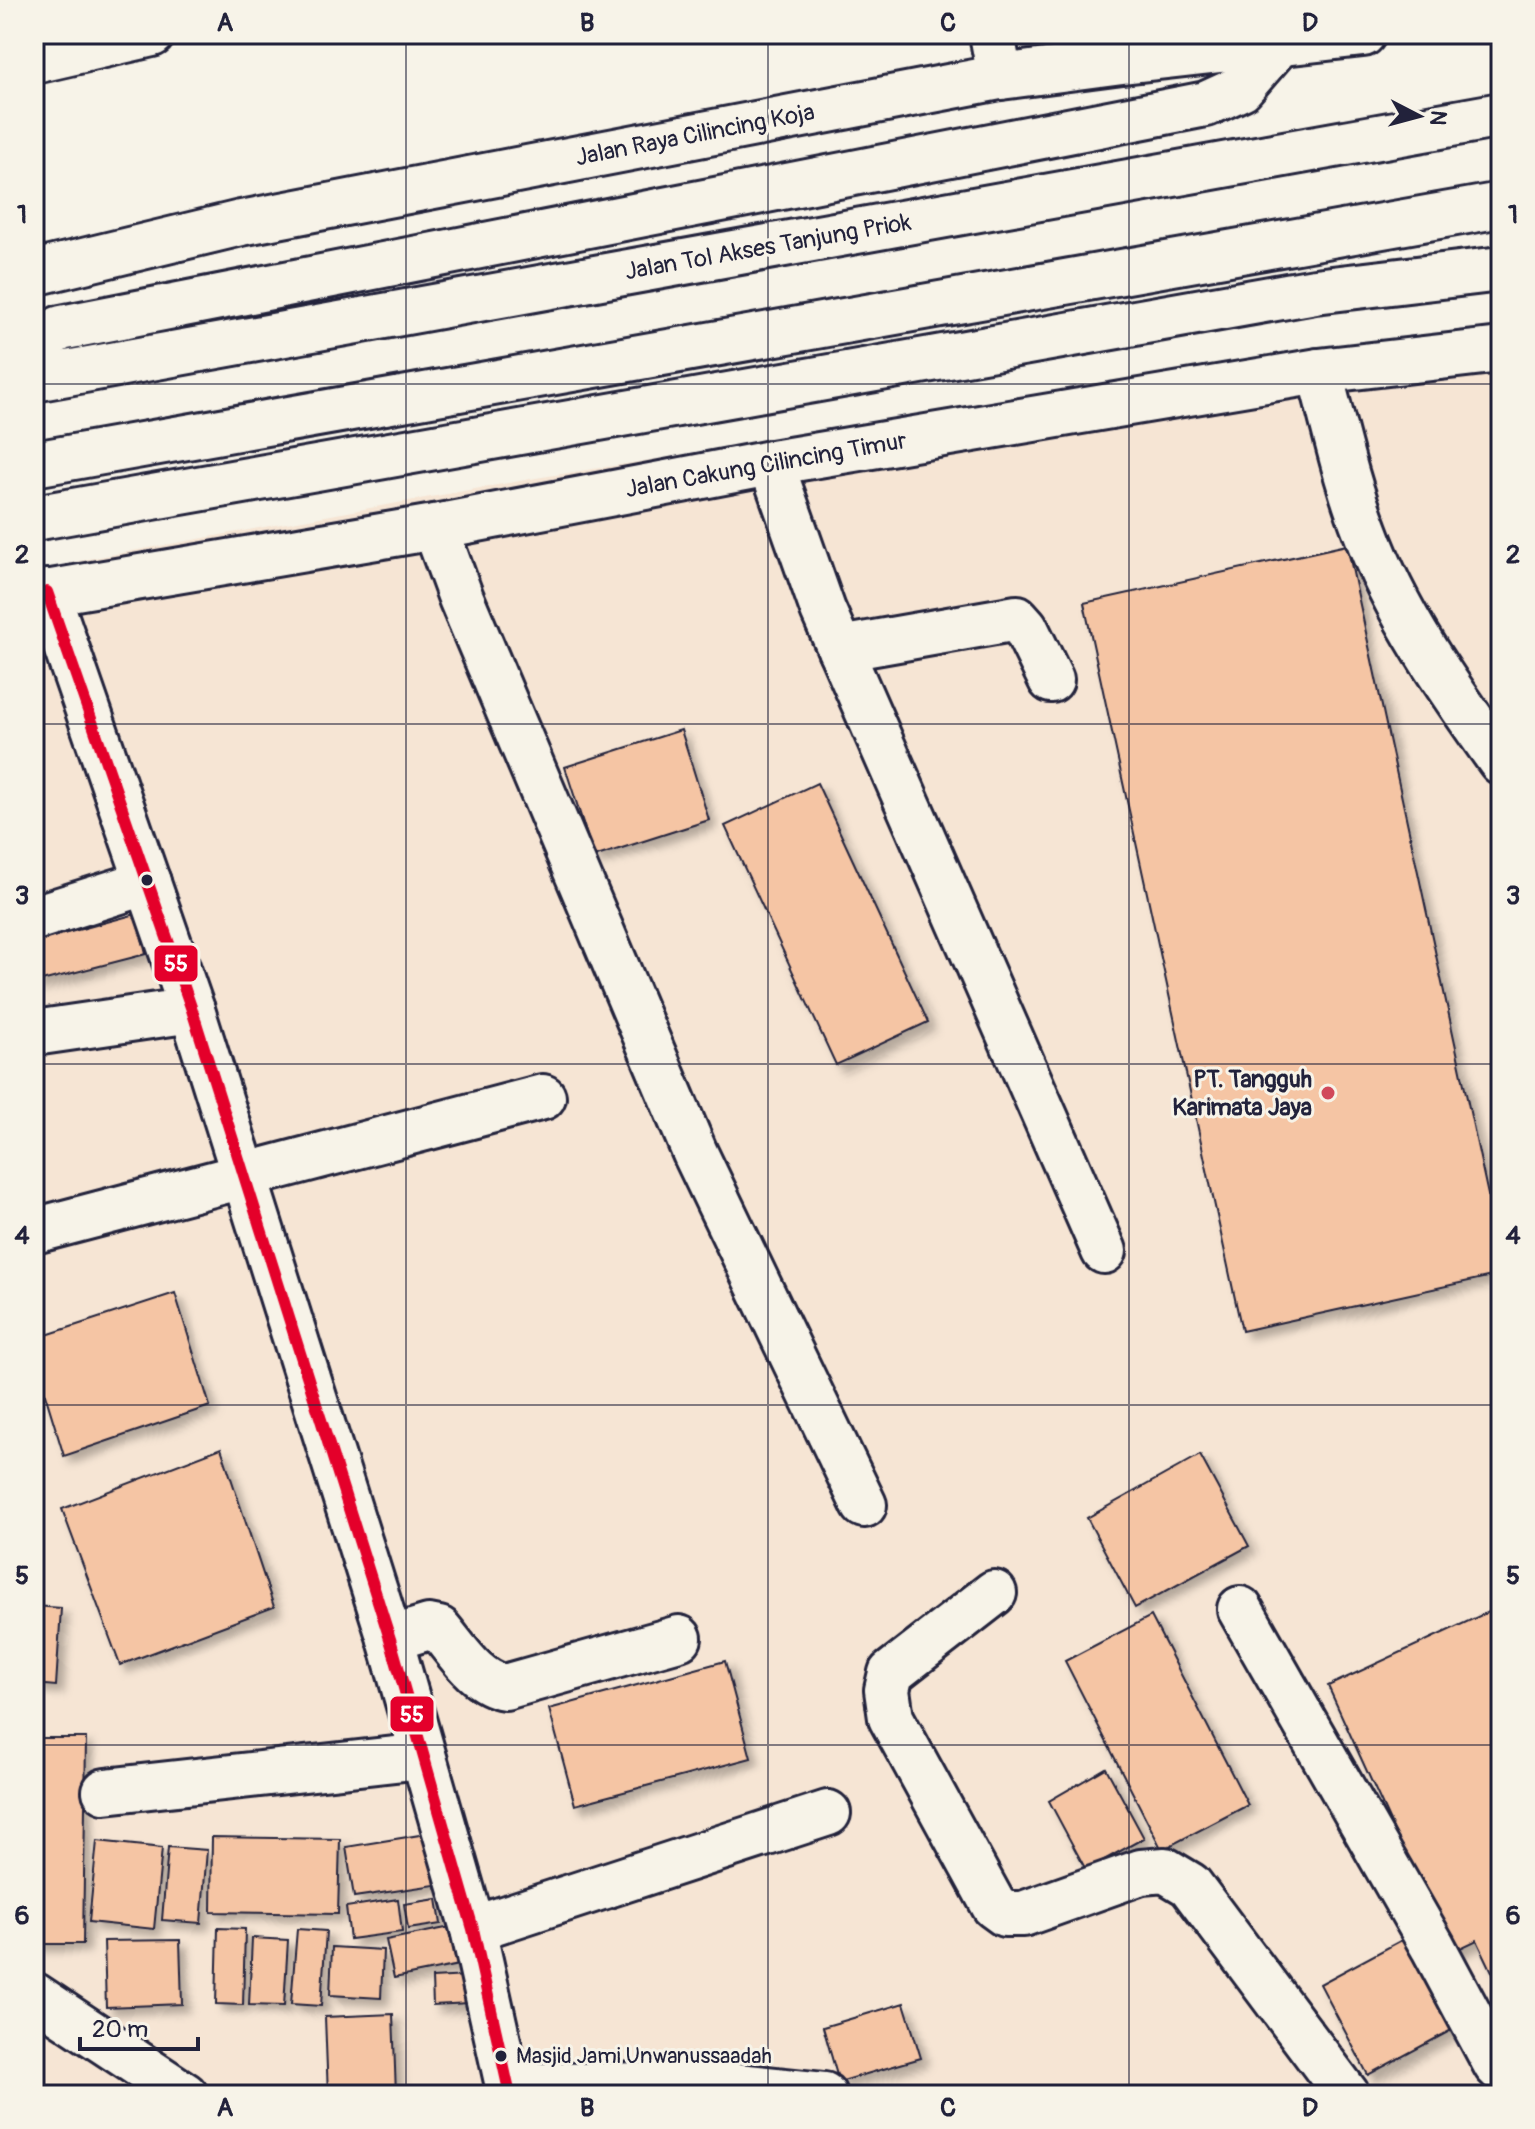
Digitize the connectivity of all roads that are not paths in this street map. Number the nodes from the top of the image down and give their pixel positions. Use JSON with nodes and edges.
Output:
{"nodes":[{"id":1,"x":152,"y":34,"type":"edge"},
{"id":2,"x":992,"y":34,"type":"edge"},
{"id":3,"x":1363,"y":34,"type":"edge"},
{"id":4,"x":1279,"y":44,"type":"junction"},
{"id":5,"x":1119,"y":47,"type":"edge"},
{"id":6,"x":34,"y":58,"type":"edge"},
{"id":7,"x":1000,"y":77,"type":"junction"},
{"id":8,"x":1501,"y":115,"type":"edge"},
{"id":9,"x":1501,"y":205,"type":"edge"},
{"id":10,"x":1501,"y":269,"type":"edge"},
{"id":11,"x":34,"y":273,"type":"edge"},
{"id":12,"x":34,"y":343,"type":"edge"},
{"id":13,"x":1501,"y":350,"type":"edge"},
{"id":14,"x":1319,"y":371,"type":"junction"},
{"id":15,"x":34,"y":379,"type":"edge"},
{"id":16,"x":771,"y":463,"type":"junction"},
{"id":17,"x":34,"y":464,"type":"edge"},
{"id":18,"x":34,"y":518,"type":"edge"},
{"id":19,"x":435,"y":527,"type":"junction"},
{"id":20,"x":40,"y":594,"type":"edge"},
{"id":21,"x":840,"y":649,"type":"junction"},
{"id":22,"x":1051,"y":680,"type":"dead end"},
{"id":23,"x":1501,"y":762,"type":"edge"},
{"id":24,"x":148,"y":882,"type":"junction"},
{"id":25,"x":34,"y":918,"type":"edge"},
{"id":26,"x":192,"y":1010,"type":"junction"},
{"id":27,"x":34,"y":1033,"type":"edge"},
{"id":28,"x":543,"y":1097,"type":"dead end"},
{"id":29,"x":245,"y":1175,"type":"junction"},
{"id":30,"x":34,"y":1231,"type":"edge"},
{"id":31,"x":1104,"y":1251,"type":"dead end"},
{"id":32,"x":864,"y":1505,"type":"dead end"},
{"id":33,"x":994,"y":1593,"type":"dead end"},
{"id":34,"x":1240,"y":1609,"type":"dead end"},
{"id":35,"x":679,"y":1638,"type":"dead end"},
{"id":36,"x":390,"y":1639,"type":"junction"},
{"id":37,"x":422,"y":1756,"type":"junction"},
{"id":38,"x":105,"y":1791,"type":"dead end"},
{"id":39,"x":828,"y":1813,"type":"dead end"},
{"id":40,"x":473,"y":1929,"type":"junction"},
{"id":41,"x":34,"y":1995,"type":"edge"},
{"id":42,"x":1501,"y":2070,"type":"edge"},
{"id":43,"x":509,"y":2091,"type":"edge"},
{"id":44,"x":185,"y":2095,"type":"edge"},
{"id":45,"x":824,"y":2095,"type":"edge"},
{"id":46,"x":1347,"y":2095,"type":"edge"}],
"edges":[{"from":1,"to":6,"type":"main road"},
{"from":2,"to":7,"type":"main road"},
{"from":3,"to":4,"type":"main road","name":"Jalan Raya Cilincing Koja"},
{"from":4,"to":5,"type":"main road","name":"Jalan Raya Cilincing Koja"},
{"from":4,"to":12,"type":"main road"},
{"from":5,"to":7,"type":"main road","name":"Jalan Raya Cilincing Koja"},
{"from":7,"to":11,"type":"main road","name":"Jalan Raya Cilincing Koja"},
{"from":8,"to":15,"type":"main road","name":"Jalan Tol Akses Tanjung Priok"},
{"from":9,"to":17,"type":"main road"},
{"from":10,"to":18,"type":"main road"},
{"from":13,"to":14,"type":"main road","name":"Jalan Cakung Cilincing Timur"},
{"from":14,"to":16,"type":"main road","name":"Jalan Cakung Cilincing Timur"},
{"from":14,"to":23,"type":"main road"},
{"from":16,"to":19,"type":"main road","name":"Jalan Cakung Cilincing Timur"},
{"from":16,"to":21,"type":"main road"},
{"from":19,"to":20,"type":"main road","name":"Jalan Cakung Cilincing Timur"},
{"from":19,"to":32,"type":"main road"},
{"from":20,"to":24,"type":"main road"},
{"from":21,"to":22,"type":"main road"},
{"from":21,"to":31,"type":"main road"},
{"from":24,"to":25,"type":"main road"},
{"from":24,"to":26,"type":"main road"},
{"from":26,"to":27,"type":"main road"},
{"from":26,"to":29,"type":"main road"},
{"from":28,"to":29,"type":"main road"},
{"from":29,"to":30,"type":"main road"},
{"from":29,"to":36,"type":"main road"},
{"from":33,"to":46,"type":"main road"},
{"from":34,"to":42,"type":"main road"},
{"from":35,"to":36,"type":"main road"},
{"from":36,"to":37,"type":"main road"},
{"from":37,"to":38,"type":"main road"},
{"from":37,"to":40,"type":"main road"},
{"from":39,"to":40,"type":"main road"},
{"from":40,"to":43,"type":"main road"},
{"from":41,"to":44,"type":"main road"},
{"from":43,"to":45,"type":"main road"}]}
